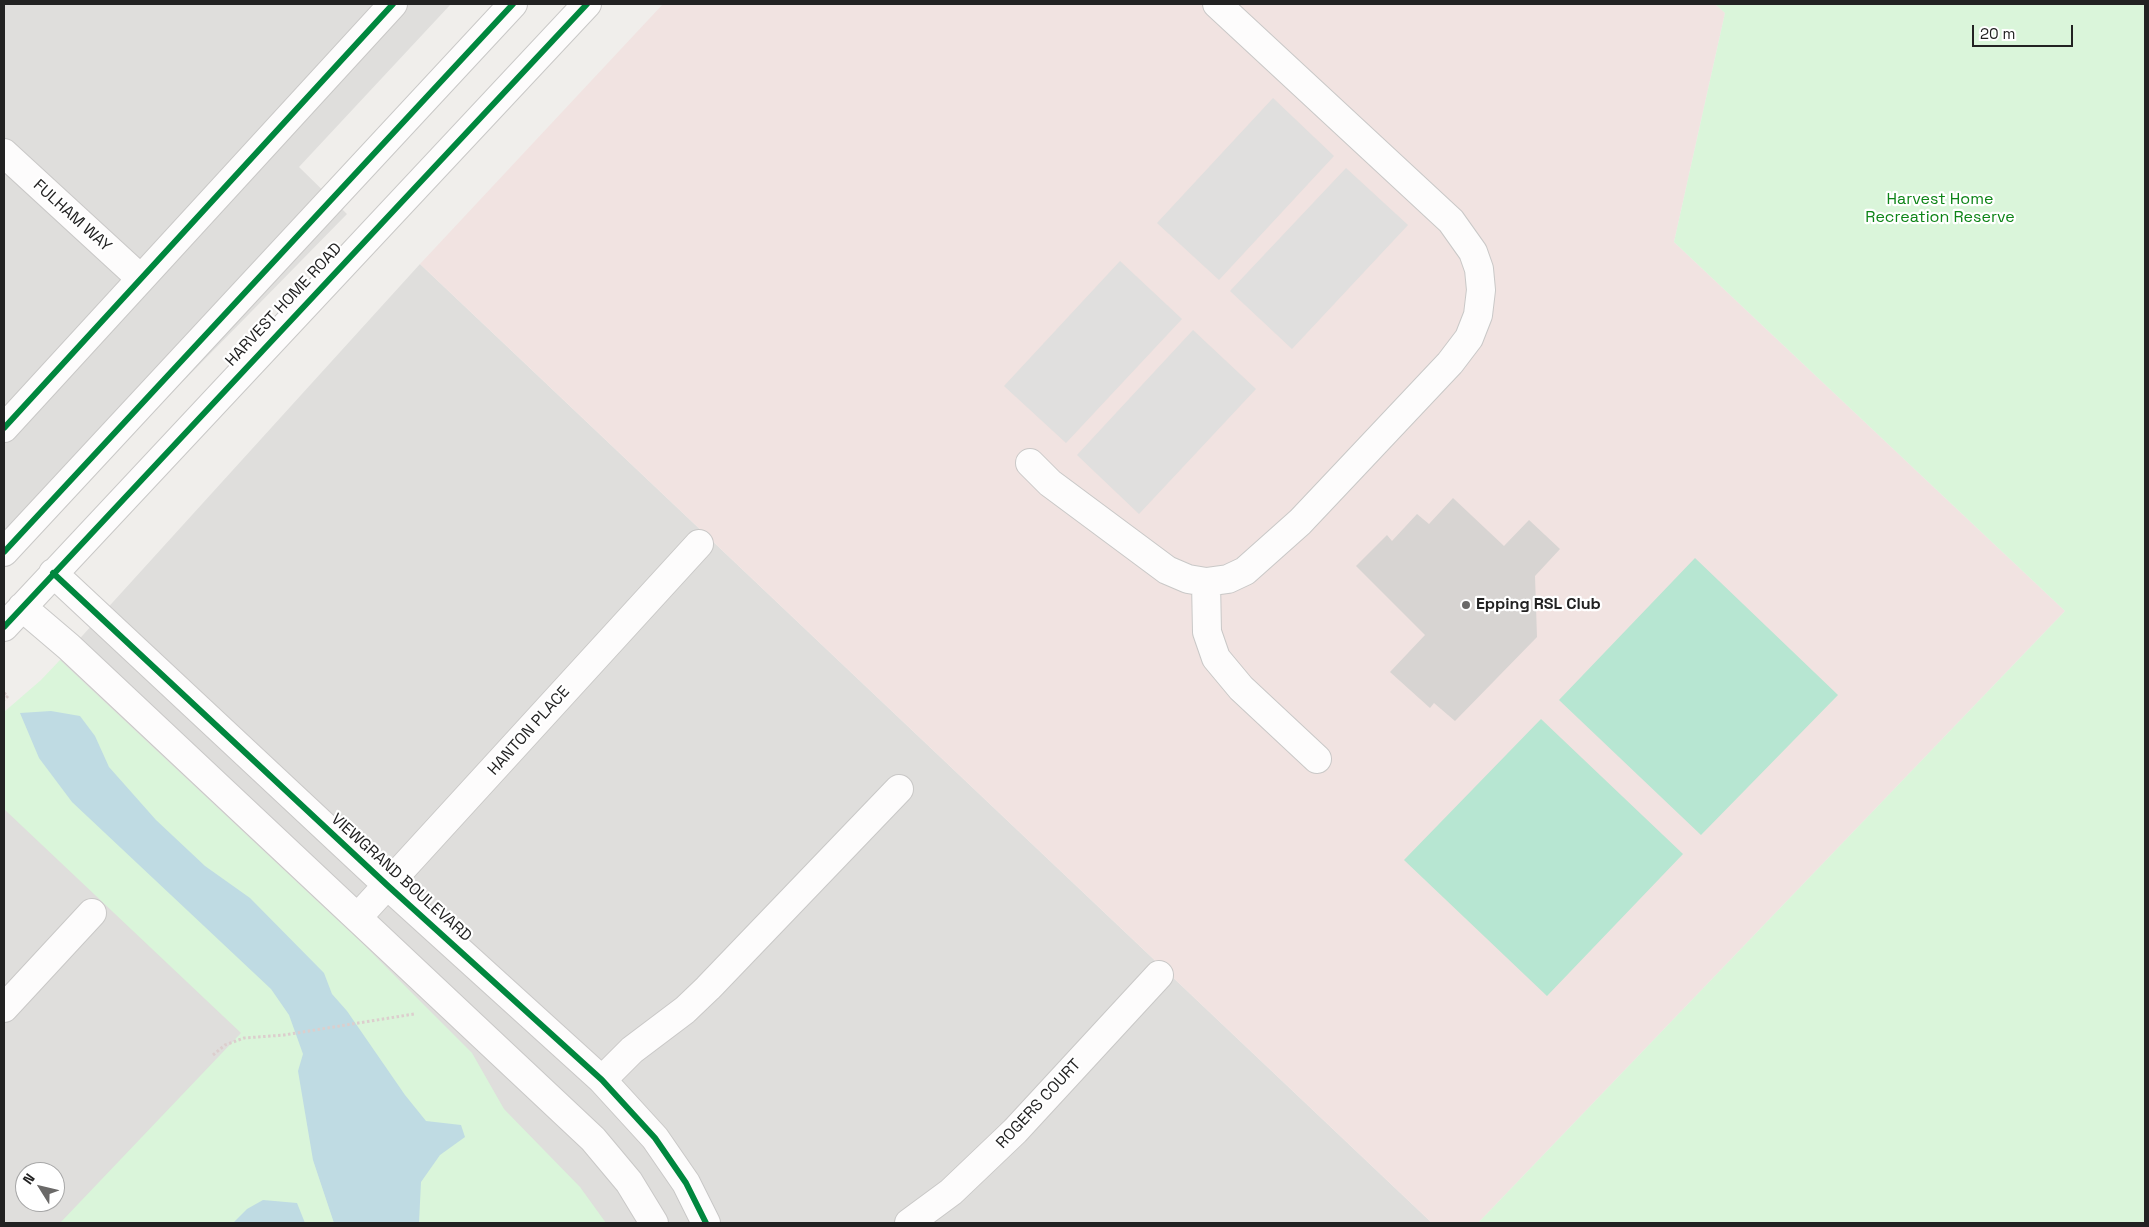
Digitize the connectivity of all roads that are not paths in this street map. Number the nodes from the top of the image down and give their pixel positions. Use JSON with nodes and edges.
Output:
{"nodes":[{"id":1,"x":393,"y":4,"type":"edge"},
{"id":2,"x":513,"y":4,"type":"edge"},
{"id":3,"x":587,"y":4,"type":"edge"},
{"id":4,"x":1217,"y":4,"type":"edge"},
{"id":5,"x":4,"y":153,"type":"edge"},
{"id":6,"x":140,"y":278,"type":"junction"},
{"id":7,"x":4,"y":428,"type":"edge"},
{"id":8,"x":1030,"y":462,"type":"dead end"},
{"id":9,"x":699,"y":544,"type":"dead end"},
{"id":10,"x":4,"y":552,"type":"edge"},
{"id":11,"x":53,"y":573,"type":"junction"},
{"id":12,"x":1206,"y":582,"type":"junction"},
{"id":13,"x":13,"y":617,"type":"edge"},
{"id":14,"x":1317,"y":759,"type":"dead end"},
{"id":15,"x":899,"y":789,"type":"dead end"},
{"id":16,"x":387,"y":885,"type":"junction"},
{"id":17,"x":92,"y":913,"type":"dead end"},
{"id":18,"x":358,"y":918,"type":"junction"},
{"id":19,"x":1159,"y":975,"type":"dead end"},
{"id":20,"x":4,"y":1008,"type":"edge"},
{"id":21,"x":602,"y":1080,"type":"junction"},
{"id":22,"x":654,"y":1223,"type":"edge"},
{"id":23,"x":706,"y":1223,"type":"edge"},
{"id":24,"x":909,"y":1223,"type":"edge"}],
"edges":[{"from":1,"to":6,"type":"street"},
{"from":2,"to":10,"type":"street"},
{"from":3,"to":11,"type":"street","name":"HARVEST HOME ROAD"},
{"from":4,"to":12,"type":"street"},
{"from":5,"to":6,"type":"street","name":"FULHAM WAY"},
{"from":6,"to":7,"type":"street"},
{"from":8,"to":12,"type":"street"},
{"from":9,"to":16,"type":"street","name":"HANTON PLACE"},
{"from":11,"to":13,"type":"street","name":"HARVEST HOME ROAD"},
{"from":11,"to":16,"type":"street","name":"VIEWGRAND BOULEVARD"},
{"from":12,"to":14,"type":"street"},
{"from":13,"to":18,"type":"street"},
{"from":15,"to":21,"type":"street"},
{"from":16,"to":18,"type":"street","name":"HANTON PLACE"},
{"from":16,"to":21,"type":"street","name":"VIEWGRAND BOULEVARD"},
{"from":17,"to":20,"type":"street"},
{"from":18,"to":22,"type":"street"},
{"from":19,"to":24,"type":"street","name":"ROGERS COURT"},
{"from":21,"to":23,"type":"street","name":"VIEWGRAND BOULEVARD"}]}
